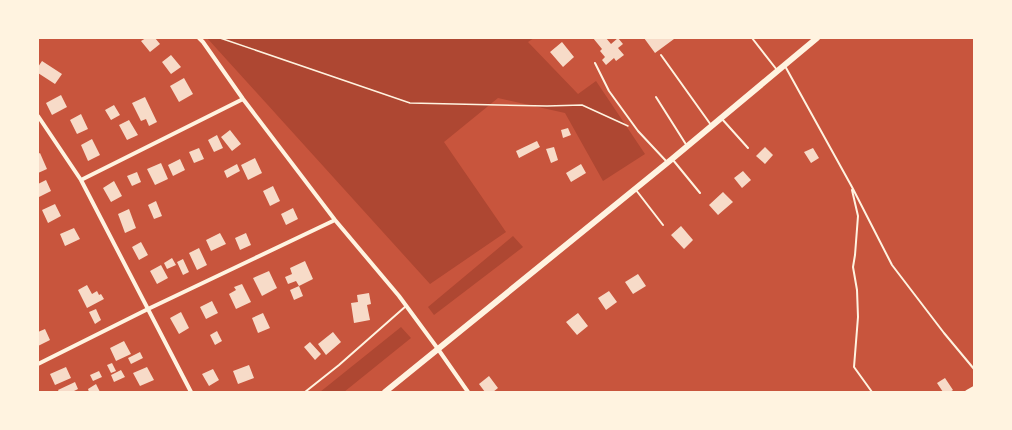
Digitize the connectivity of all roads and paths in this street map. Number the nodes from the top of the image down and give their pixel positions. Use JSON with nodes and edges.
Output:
{"nodes":[{"id":1,"x":200,"y":38,"type":"edge"},
{"id":2,"x":220,"y":38,"type":"edge"},
{"id":3,"x":752,"y":38,"type":"edge"},
{"id":4,"x":817,"y":38,"type":"edge"},
{"id":5,"x":660,"y":55,"type":"dead end"},
{"id":6,"x":595,"y":63,"type":"dead end"},
{"id":7,"x":785,"y":66,"type":"junction"},
{"id":8,"x":778,"y":71,"type":"junction"},
{"id":9,"x":656,"y":97,"type":"dead end"},
{"id":10,"x":243,"y":99,"type":"junction"},
{"id":11,"x":38,"y":116,"type":"edge"},
{"id":12,"x":722,"y":118,"type":"junction"},
{"id":13,"x":712,"y":126,"type":"junction"},
{"id":14,"x":638,"y":131,"type":"junction"},
{"id":15,"x":688,"y":147,"type":"junction"},
{"id":16,"x":748,"y":148,"type":"dead end"},
{"id":17,"x":670,"y":161,"type":"junction"},
{"id":18,"x":82,"y":180,"type":"junction"},
{"id":19,"x":852,"y":187,"type":"junction"},
{"id":20,"x":636,"y":189,"type":"junction"},
{"id":21,"x":700,"y":193,"type":"dead end"},
{"id":22,"x":335,"y":220,"type":"junction"},
{"id":23,"x":664,"y":225,"type":"dead end"},
{"id":24,"x":406,"y":306,"type":"junction"},
{"id":25,"x":148,"y":309,"type":"junction"},
{"id":26,"x":438,"y":349,"type":"junction"},
{"id":27,"x":38,"y":364,"type":"edge"},
{"id":28,"x":974,"y":369,"type":"edge"},
{"id":29,"x":974,"y":388,"type":"edge"},
{"id":30,"x":191,"y":392,"type":"edge"},
{"id":31,"x":305,"y":392,"type":"edge"},
{"id":32,"x":385,"y":392,"type":"edge"},
{"id":33,"x":468,"y":392,"type":"edge"},
{"id":34,"x":872,"y":392,"type":"edge"},
{"id":35,"x":968,"y":392,"type":"edge"}],
"edges":[{"from":1,"to":10,"type":"street"},
{"from":2,"to":14,"type":"path"},
{"from":3,"to":8,"type":"lane"},
{"from":4,"to":7,"type":"main road"},
{"from":5,"to":13,"type":"lane"},
{"from":6,"to":14,"type":"lane"},
{"from":7,"to":8,"type":"main road"},
{"from":7,"to":19,"type":"lane"},
{"from":8,"to":12,"type":"main road"},
{"from":9,"to":15,"type":"lane"},
{"from":10,"to":18,"type":"street"},
{"from":10,"to":22,"type":"street"},
{"from":11,"to":18,"type":"street"},
{"from":12,"to":13,"type":"main road"},
{"from":12,"to":16,"type":"lane"},
{"from":13,"to":15,"type":"main road"},
{"from":14,"to":17,"type":"lane"},
{"from":15,"to":17,"type":"main road"},
{"from":17,"to":20,"type":"main road"},
{"from":17,"to":21,"type":"lane"},
{"from":18,"to":25,"type":"street"},
{"from":19,"to":28,"type":"lane"},
{"from":19,"to":34,"type":"lane"},
{"from":20,"to":23,"type":"lane"},
{"from":20,"to":26,"type":"main road"},
{"from":22,"to":24,"type":"street"},
{"from":22,"to":25,"type":"street"},
{"from":24,"to":26,"type":"street"},
{"from":24,"to":31,"type":"lane"},
{"from":25,"to":27,"type":"street"},
{"from":25,"to":30,"type":"street"},
{"from":26,"to":32,"type":"main road"},
{"from":26,"to":33,"type":"street"},
{"from":29,"to":35,"type":"street"}]}
